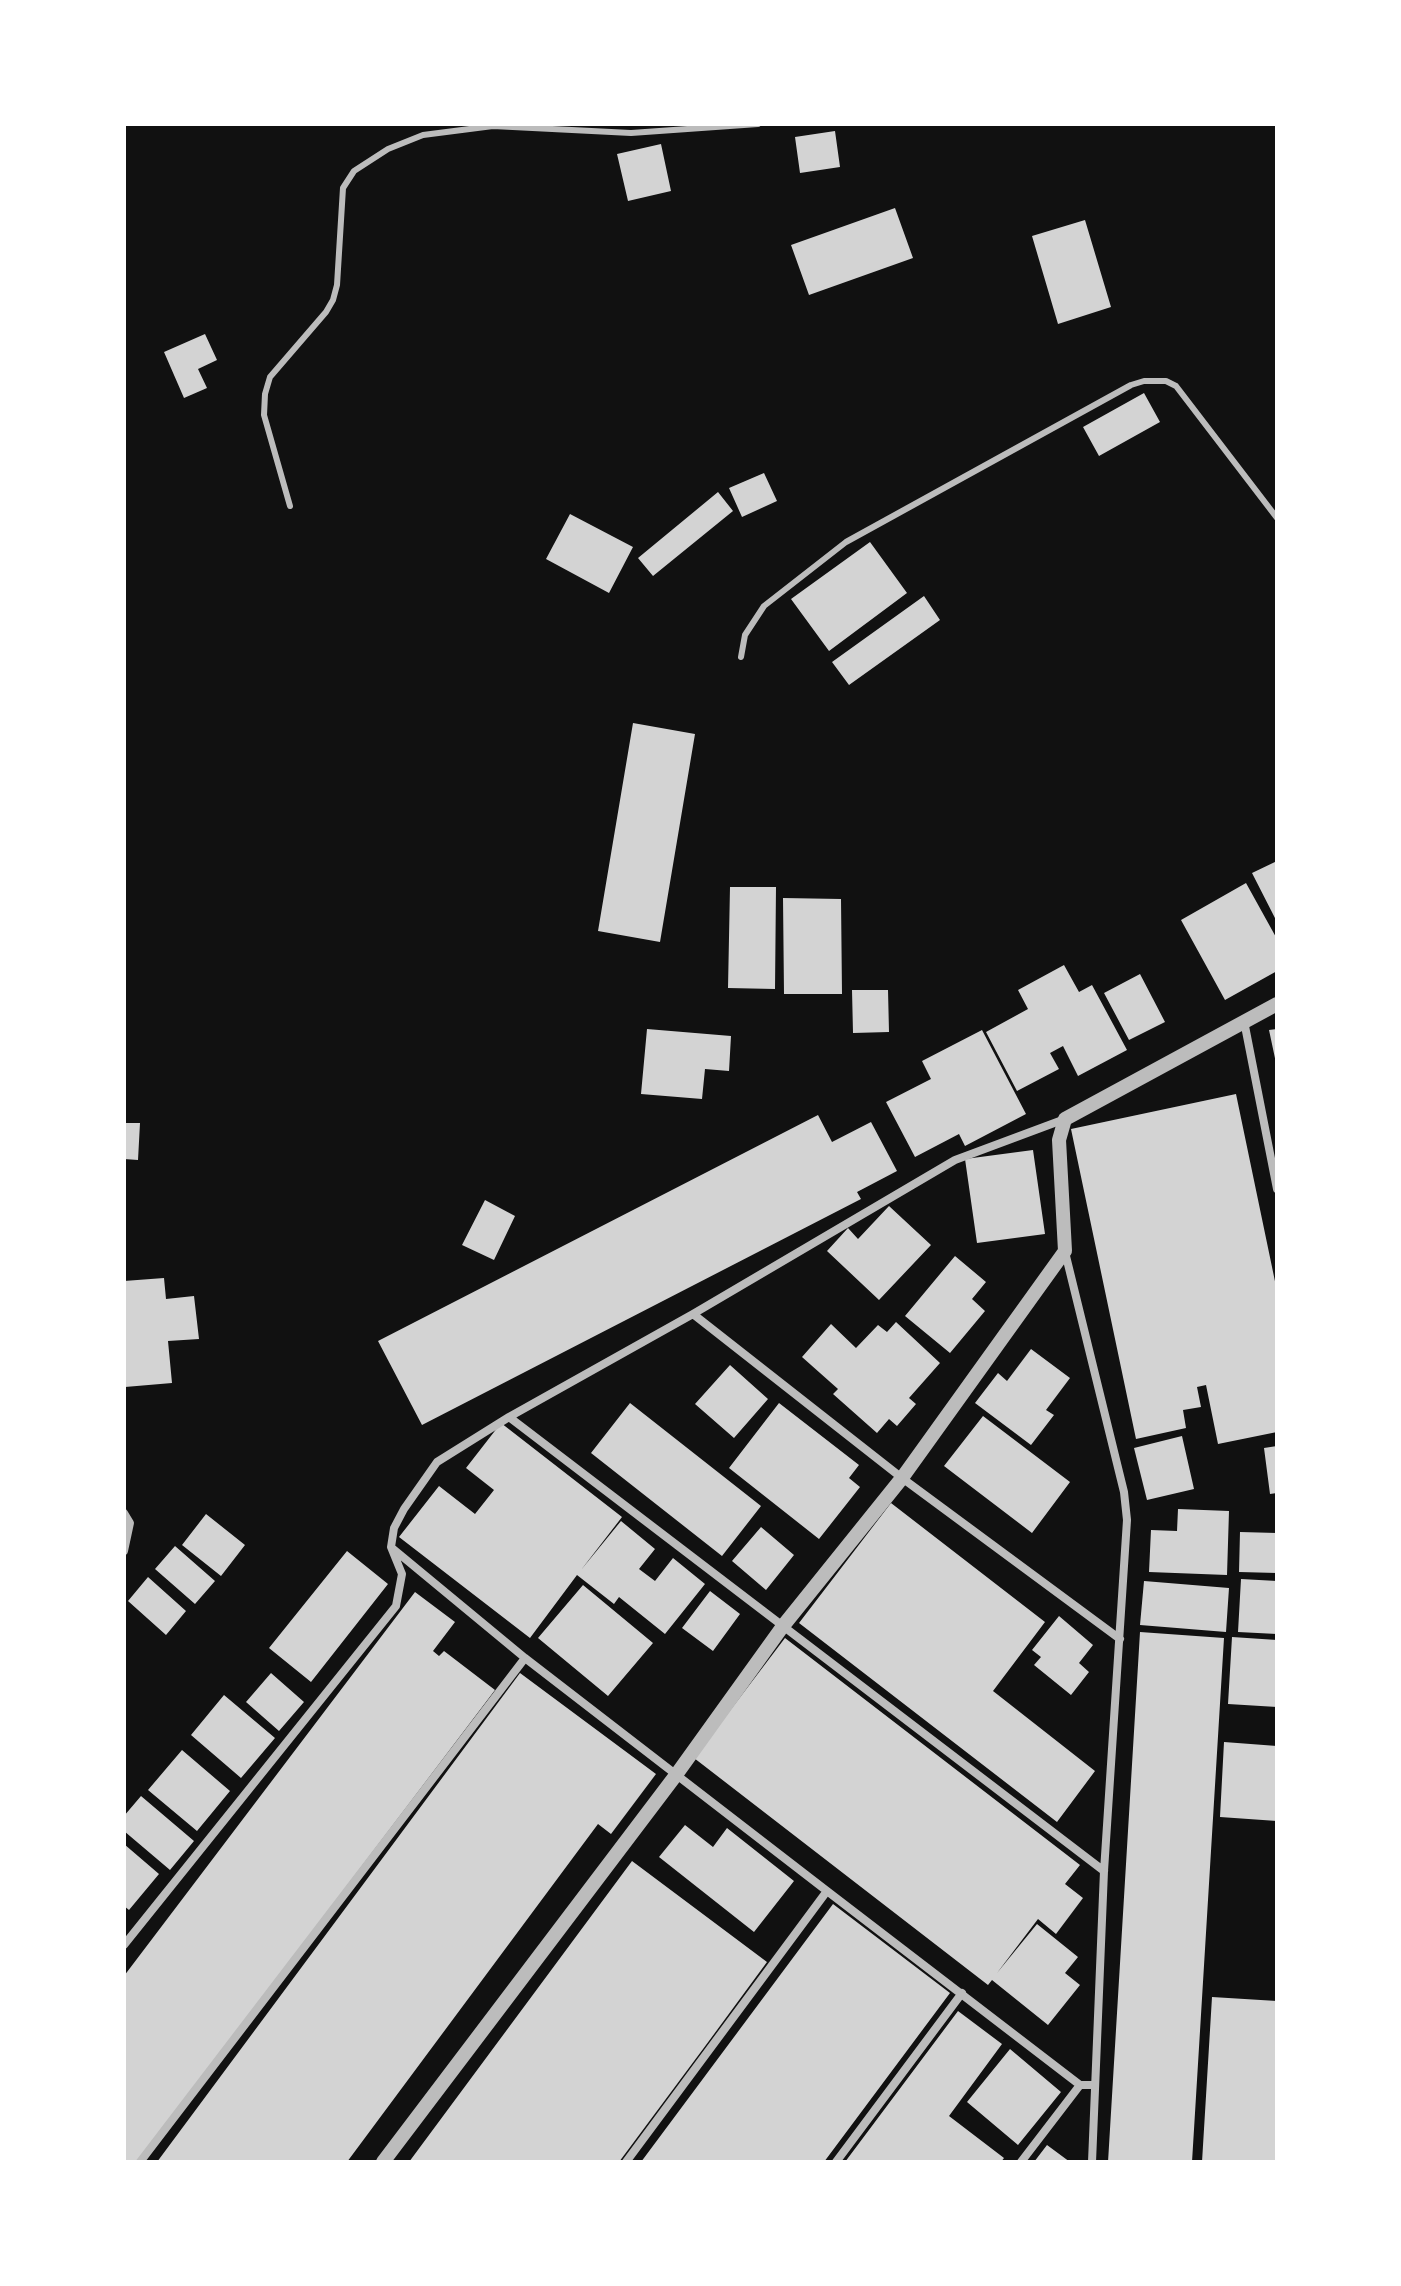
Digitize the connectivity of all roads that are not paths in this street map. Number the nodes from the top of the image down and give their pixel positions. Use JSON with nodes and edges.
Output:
{"nodes":[{"id":1,"x":758,"y":124,"type":"edge"},
{"id":2,"x":290,"y":506,"type":"dead end"},
{"id":3,"x":1276,"y":512,"type":"edge"},
{"id":4,"x":741,"y":657,"type":"dead end"},
{"id":5,"x":1277,"y":1004,"type":"edge"},
{"id":6,"x":1244,"y":1021,"type":"junction"},
{"id":7,"x":1065,"y":1119,"type":"junction"},
{"id":8,"x":1277,"y":1189,"type":"edge"},
{"id":9,"x":1065,"y":1251,"type":"junction"},
{"id":10,"x":693,"y":1314,"type":"junction"},
{"id":11,"x":509,"y":1417,"type":"junction"},
{"id":12,"x":902,"y":1478,"type":"junction"},
{"id":13,"x":124,"y":1513,"type":"edge"},
{"id":14,"x":391,"y":1547,"type":"junction"},
{"id":15,"x":124,"y":1551,"type":"edge"},
{"id":16,"x":783,"y":1626,"type":"junction"},
{"id":17,"x":1120,"y":1639,"type":"junction"},
{"id":18,"x":525,"y":1658,"type":"junction"},
{"id":19,"x":676,"y":1775,"type":"junction"},
{"id":20,"x":1104,"y":1871,"type":"junction"},
{"id":21,"x":827,"y":1891,"type":"junction"},
{"id":22,"x":124,"y":1945,"type":"edge"},
{"id":23,"x":962,"y":1993,"type":"junction"},
{"id":24,"x":1080,"y":2085,"type":"junction"},
{"id":25,"x":1095,"y":2085,"type":"junction"},
{"id":26,"x":140,"y":2162,"type":"edge"},
{"id":27,"x":383,"y":2162,"type":"edge"},
{"id":28,"x":626,"y":2162,"type":"edge"},
{"id":29,"x":836,"y":2162,"type":"edge"},
{"id":30,"x":1021,"y":2162,"type":"edge"},
{"id":31,"x":1092,"y":2162,"type":"edge"}],
"edges":[{"from":1,"to":2,"type":"lane"},
{"from":3,"to":4,"type":"lane"},
{"from":5,"to":6,"type":"street"},
{"from":6,"to":7,"type":"street"},
{"from":6,"to":8,"type":"street"},
{"from":7,"to":9,"type":"street"},
{"from":7,"to":10,"type":"street"},
{"from":9,"to":12,"type":"street"},
{"from":9,"to":17,"type":"street"},
{"from":10,"to":11,"type":"street"},
{"from":10,"to":12,"type":"street"},
{"from":11,"to":14,"type":"street"},
{"from":11,"to":16,"type":"street"},
{"from":12,"to":16,"type":"street"},
{"from":12,"to":17,"type":"street"},
{"from":13,"to":15,"type":"street"},
{"from":14,"to":18,"type":"street"},
{"from":14,"to":22,"type":"street"},
{"from":16,"to":19,"type":"street"},
{"from":16,"to":20,"type":"street"},
{"from":17,"to":20,"type":"street"},
{"from":18,"to":19,"type":"street"},
{"from":18,"to":26,"type":"street"},
{"from":19,"to":21,"type":"street"},
{"from":19,"to":27,"type":"street"},
{"from":20,"to":25,"type":"street"},
{"from":21,"to":23,"type":"street"},
{"from":21,"to":28,"type":"street"},
{"from":23,"to":24,"type":"street"},
{"from":23,"to":29,"type":"street"},
{"from":24,"to":25,"type":"street"},
{"from":24,"to":30,"type":"street"},
{"from":25,"to":31,"type":"street"}]}
